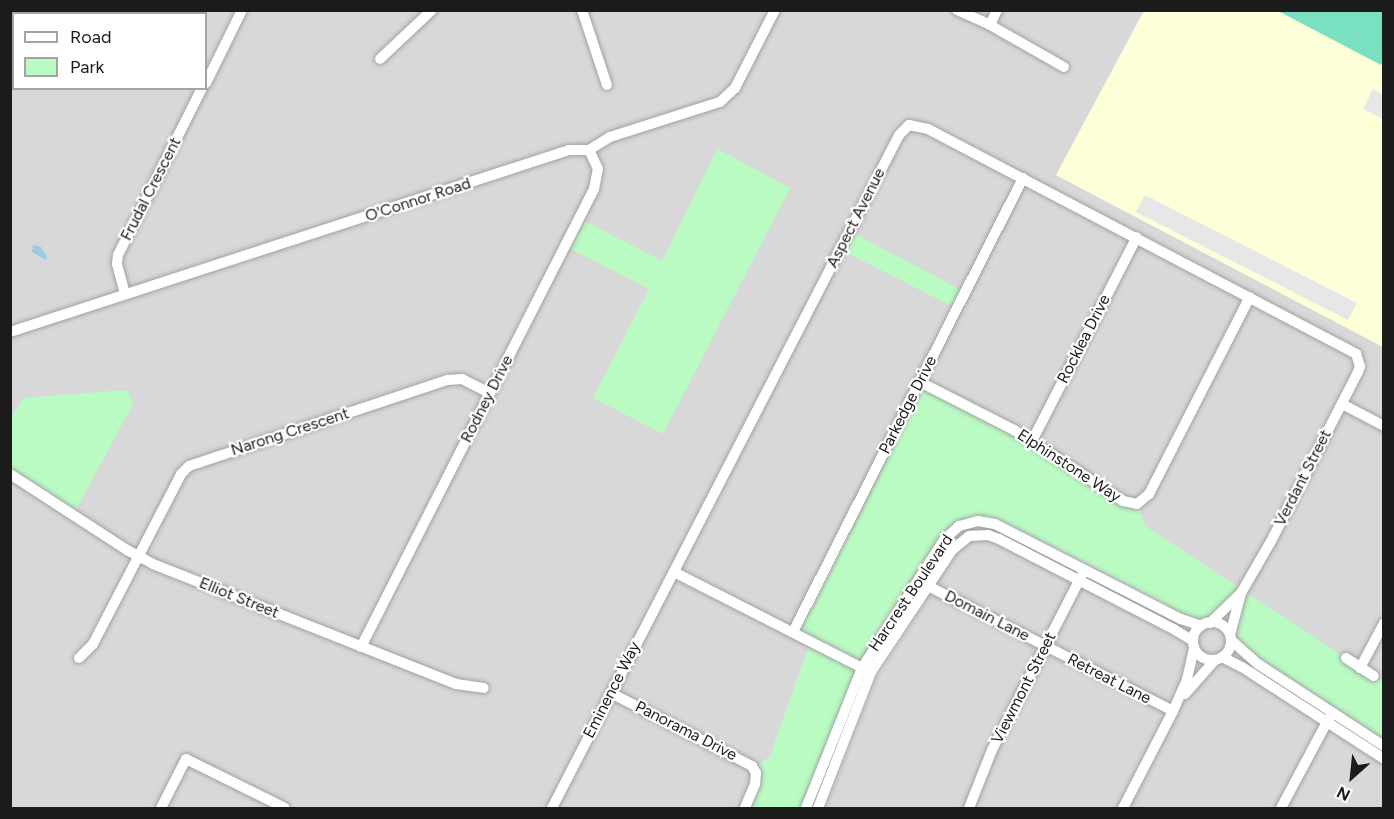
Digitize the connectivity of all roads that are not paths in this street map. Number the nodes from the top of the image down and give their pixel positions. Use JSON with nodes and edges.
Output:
{"nodes":[{"id":1,"x":242,"y":10,"type":"edge"},
{"id":2,"x":432,"y":10,"type":"edge"},
{"id":3,"x":582,"y":10,"type":"edge"},
{"id":4,"x":775,"y":10,"type":"edge"},
{"id":5,"x":957,"y":10,"type":"edge"},
{"id":6,"x":997,"y":10,"type":"edge"},
{"id":7,"x":990,"y":25,"type":"junction"},
{"id":8,"x":380,"y":60,"type":"dead end"},
{"id":9,"x":1064,"y":67,"type":"dead end"},
{"id":10,"x":207,"y":80,"type":"edge"},
{"id":11,"x":606,"y":85,"type":"dead end"},
{"id":12,"x":201,"y":90,"type":"edge"},
{"id":13,"x":589,"y":150,"type":"junction"},
{"id":14,"x":1023,"y":178,"type":"junction"},
{"id":15,"x":1137,"y":237,"type":"junction"},
{"id":16,"x":125,"y":294,"type":"junction"},
{"id":17,"x":1250,"y":297,"type":"junction"},
{"id":18,"x":10,"y":332,"type":"edge"},
{"id":19,"x":1359,"y":361,"type":"joint"},
{"id":20,"x":920,"y":382,"type":"junction"},
{"id":21,"x":490,"y":393,"type":"junction"},
{"id":22,"x":1342,"y":404,"type":"junction"},
{"id":23,"x":1383,"y":426,"type":"edge"},
{"id":24,"x":1032,"y":441,"type":"junction"},
{"id":25,"x":10,"y":474,"type":"edge"},
{"id":26,"x":139,"y":557,"type":"junction"},
{"id":27,"x":674,"y":572,"type":"junction"},
{"id":28,"x":1082,"y":575,"type":"junction"},
{"id":29,"x":928,"y":586,"type":"junction"},
{"id":30,"x":1241,"y":593,"type":"junction"},
{"id":31,"x":1383,"y":623,"type":"edge"},
{"id":32,"x":1206,"y":624,"type":"junction"},
{"id":33,"x":792,"y":632,"type":"junction"},
{"id":34,"x":1230,"y":638,"type":"junction"},
{"id":35,"x":1193,"y":645,"type":"junction"},
{"id":36,"x":1045,"y":646,"type":"junction"},
{"id":37,"x":361,"y":647,"type":"junction"},
{"id":38,"x":79,"y":658,"type":"dead end"},
{"id":39,"x":1346,"y":658,"type":"dead end"},
{"id":40,"x":1218,"y":659,"type":"junction"},
{"id":41,"x":1360,"y":668,"type":"junction"},
{"id":42,"x":866,"y":670,"type":"junction"},
{"id":43,"x":1374,"y":676,"type":"dead end"},
{"id":44,"x":484,"y":688,"type":"dead end"},
{"id":45,"x":611,"y":693,"type":"junction"},
{"id":46,"x":1173,"y":711,"type":"junction"},
{"id":47,"x":1329,"y":717,"type":"junction"},
{"id":48,"x":1383,"y":746,"type":"edge"},
{"id":49,"x":1383,"y":759,"type":"edge"},
{"id":50,"x":161,"y":808,"type":"edge"},
{"id":51,"x":285,"y":808,"type":"edge"},
{"id":52,"x":552,"y":808,"type":"edge"},
{"id":53,"x":745,"y":808,"type":"edge"},
{"id":54,"x":806,"y":808,"type":"edge"},
{"id":55,"x":818,"y":808,"type":"edge"},
{"id":56,"x":969,"y":808,"type":"edge"},
{"id":57,"x":1123,"y":808,"type":"edge"},
{"id":58,"x":1281,"y":808,"type":"edge"}],
"edges":[{"from":1,"to":10,"type":"street"},
{"from":2,"to":8,"type":"street"},
{"from":3,"to":11,"type":"street"},
{"from":4,"to":13,"type":"street","name":"O'Connor Road"},
{"from":5,"to":7,"type":"street"},
{"from":6,"to":7,"type":"street"},
{"from":7,"to":9,"type":"street"},
{"from":12,"to":16,"type":"street","name":"Frudal Crescent"},
{"from":13,"to":16,"type":"street","name":"O'Connor Road"},
{"from":13,"to":21,"type":"street","name":"Rodney Drive"},
{"from":14,"to":15,"type":"street","name":"Aspect Avenue"},
{"from":14,"to":20,"type":"street","name":"Parkedge Drive"},
{"from":14,"to":27,"type":"street","name":"Aspect Avenue"},
{"from":15,"to":17,"type":"street","name":"Aspect Avenue"},
{"from":15,"to":24,"type":"street","name":"Rocklea Drive"},
{"from":16,"to":18,"type":"street","name":"O'Connor Road"},
{"from":17,"to":19,"type":"street","name":"Aspect Avenue"},
{"from":17,"to":24,"type":"street","name":"Elphinstone Way"},
{"from":19,"to":22,"type":"street","name":"Verdant Street"},
{"from":20,"to":24,"type":"street","name":"Elphinstone Way"},
{"from":20,"to":33,"type":"street","name":"Parkedge Drive"},
{"from":21,"to":26,"type":"street","name":"Narong Crescent"},
{"from":21,"to":37,"type":"street","name":"Rodney Drive"},
{"from":22,"to":23,"type":"street"},
{"from":22,"to":30,"type":"street","name":"Verdant Street"},
{"from":25,"to":26,"type":"street","name":"Elliot Street"},
{"from":26,"to":37,"type":"street","name":"Elliot Street"},
{"from":26,"to":38,"type":"street","name":"Narong Crescent"},
{"from":27,"to":33,"type":"street"},
{"from":27,"to":45,"type":"street","name":"Eminence Way"},
{"from":28,"to":29,"type":"street","name":"Harcrest Boulevard"},
{"from":28,"to":32,"type":"street","name":"Harcrest Boulevard"},
{"from":28,"to":35,"type":"street","name":"Harcrest Boulevard"},
{"from":28,"to":36,"type":"street","name":"Viewmont Street"},
{"from":28,"to":42,"type":"street","name":"Harcrest Boulevard"},
{"from":29,"to":36,"type":"street","name":"Domain Lane"},
{"from":29,"to":42,"type":"street","name":"Harcrest Boulevard"},
{"from":30,"to":32,"type":"street","name":"Verdant Street"},
{"from":30,"to":34,"type":"street","name":"Verdant Street"},
{"from":31,"to":41,"type":"street"},
{"from":32,"to":34,"type":"street"},
{"from":32,"to":35,"type":"street"},
{"from":33,"to":42,"type":"street"},
{"from":34,"to":40,"type":"street"},
{"from":34,"to":47,"type":"street"},
{"from":35,"to":40,"type":"street"},
{"from":35,"to":46,"type":"street"},
{"from":36,"to":46,"type":"street","name":"Retreat Lane"},
{"from":36,"to":56,"type":"street","name":"Viewmont Street"},
{"from":37,"to":44,"type":"street","name":"Elliot Street"},
{"from":39,"to":41,"type":"street"},
{"from":40,"to":46,"type":"street"},
{"from":40,"to":47,"type":"street"},
{"from":41,"to":43,"type":"street"},
{"from":42,"to":54,"type":"street","name":"Harcrest Boulevard"},
{"from":42,"to":55,"type":"street","name":"Harcrest Boulevard"},
{"from":45,"to":52,"type":"street","name":"Eminence Way"},
{"from":45,"to":53,"type":"street","name":"Panorama Drive"},
{"from":46,"to":57,"type":"street"},
{"from":47,"to":48,"type":"street"},
{"from":47,"to":49,"type":"street"},
{"from":47,"to":58,"type":"street"},
{"from":50,"to":51,"type":"street"}]}
